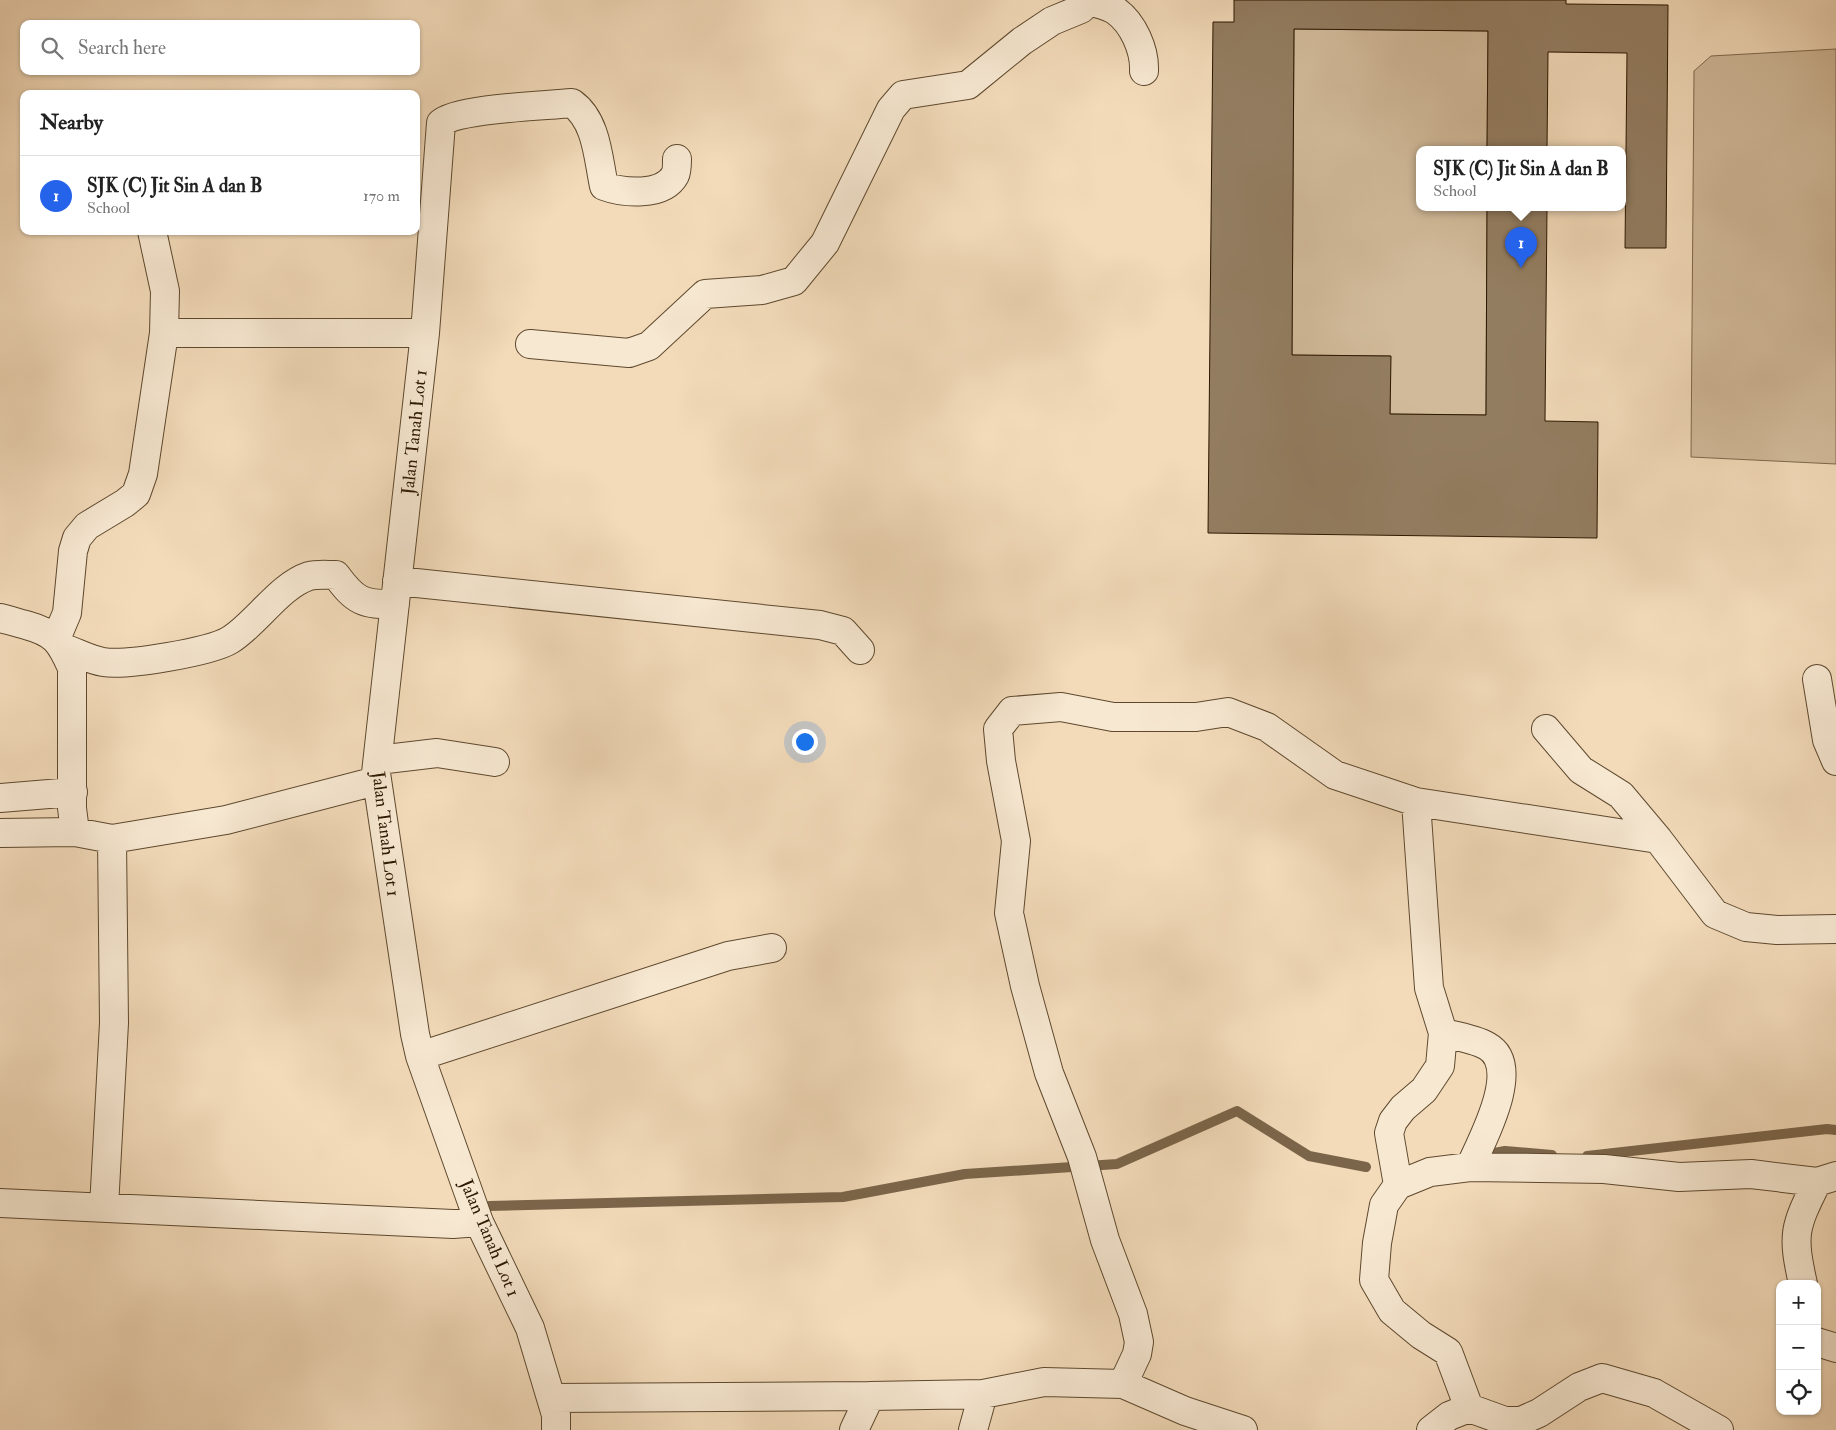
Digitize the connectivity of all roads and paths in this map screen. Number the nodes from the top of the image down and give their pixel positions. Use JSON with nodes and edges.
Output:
{"nodes":[{"id":1,"x":1090,"y":0,"type":"edge"},
{"id":2,"x":1144,"y":71,"type":"dead end"},
{"id":3,"x":677,"y":159,"type":"dead end"},
{"id":4,"x":153,"y":235,"type":"edge"},
{"id":5,"x":164,"y":332,"type":"junction"},
{"id":6,"x":425,"y":332,"type":"junction"},
{"id":7,"x":530,"y":344,"type":"dead end"},
{"id":8,"x":396,"y":592,"type":"junction"},
{"id":9,"x":0,"y":618,"type":"edge"},
{"id":10,"x":60,"y":643,"type":"junction"},
{"id":11,"x":860,"y":650,"type":"dead end"},
{"id":12,"x":1817,"y":679,"type":"dead end"},
{"id":13,"x":1546,"y":729,"type":"dead end"},
{"id":14,"x":1836,"y":761,"type":"edge"},
{"id":15,"x":495,"y":762,"type":"dead end"},
{"id":16,"x":377,"y":770,"type":"junction"},
{"id":17,"x":72,"y":792,"type":"junction"},
{"id":18,"x":0,"y":798,"type":"edge"},
{"id":19,"x":1416,"y":802,"type":"junction"},
{"id":20,"x":75,"y":832,"type":"junction"},
{"id":21,"x":0,"y":833,"type":"edge"},
{"id":22,"x":112,"y":839,"type":"junction"},
{"id":23,"x":1658,"y":839,"type":"junction"},
{"id":24,"x":1836,"y":929,"type":"edge"},
{"id":25,"x":772,"y":948,"type":"dead end"},
{"id":26,"x":1443,"y":1032,"type":"junction"},
{"id":27,"x":420,"y":1056,"type":"junction"},
{"id":28,"x":1470,"y":1167,"type":"junction"},
{"id":29,"x":1831,"y":1177,"type":"edge"},
{"id":30,"x":1398,"y":1185,"type":"junction"},
{"id":31,"x":0,"y":1203,"type":"edge"},
{"id":32,"x":104,"y":1207,"type":"junction"},
{"id":33,"x":479,"y":1222,"type":"junction"},
{"id":34,"x":1802,"y":1280,"type":"edge"},
{"id":35,"x":1821,"y":1343,"type":"edge"},
{"id":36,"x":1836,"y":1348,"type":"edge"},
{"id":37,"x":1123,"y":1384,"type":"junction"},
{"id":38,"x":984,"y":1394,"type":"junction"},
{"id":39,"x":870,"y":1396,"type":"junction"},
{"id":40,"x":551,"y":1398,"type":"junction"},
{"id":41,"x":1469,"y":1408,"type":"junction"},
{"id":42,"x":556,"y":1430,"type":"edge"},
{"id":43,"x":854,"y":1430,"type":"edge"},
{"id":44,"x":973,"y":1430,"type":"edge"},
{"id":45,"x":1243,"y":1430,"type":"edge"},
{"id":46,"x":1431,"y":1430,"type":"edge"},
{"id":47,"x":1719,"y":1430,"type":"edge"}],
"edges":[{"from":1,"to":2,"type":"street"},
{"from":1,"to":7,"type":"street"},
{"from":3,"to":6,"type":"street","name":"Jalan Tanah Lot 1"},
{"from":4,"to":5,"type":"street"},
{"from":5,"to":6,"type":"street"},
{"from":5,"to":10,"type":"street"},
{"from":6,"to":8,"type":"street","name":"Jalan Tanah Lot 1"},
{"from":8,"to":10,"type":"street"},
{"from":8,"to":11,"type":"street"},
{"from":8,"to":16,"type":"street","name":"Jalan Tanah Lot 1"},
{"from":9,"to":10,"type":"street"},
{"from":10,"to":17,"type":"street"},
{"from":12,"to":14,"type":"street"},
{"from":13,"to":23,"type":"street"},
{"from":15,"to":16,"type":"street"},
{"from":16,"to":22,"type":"street"},
{"from":16,"to":27,"type":"street","name":"Jalan Tanah Lot 1"},
{"from":17,"to":18,"type":"street"},
{"from":17,"to":20,"type":"street"},
{"from":19,"to":23,"type":"street"},
{"from":19,"to":26,"type":"street"},
{"from":19,"to":37,"type":"street"},
{"from":20,"to":21,"type":"street"},
{"from":20,"to":22,"type":"street"},
{"from":22,"to":32,"type":"street"},
{"from":23,"to":24,"type":"street"},
{"from":25,"to":27,"type":"street"},
{"from":26,"to":28,"type":"street"},
{"from":26,"to":30,"type":"street"},
{"from":27,"to":33,"type":"street","name":"Jalan Tanah Lot 1"},
{"from":28,"to":29,"type":"street"},
{"from":28,"to":30,"type":"street"},
{"from":29,"to":34,"type":"street"},
{"from":30,"to":41,"type":"street"},
{"from":31,"to":32,"type":"street"},
{"from":32,"to":33,"type":"street"},
{"from":33,"to":40,"type":"street","name":"Jalan Tanah Lot 1"},
{"from":35,"to":36,"type":"street"},
{"from":37,"to":38,"type":"street"},
{"from":37,"to":45,"type":"street"},
{"from":38,"to":39,"type":"street"},
{"from":38,"to":44,"type":"street"},
{"from":39,"to":40,"type":"street"},
{"from":39,"to":43,"type":"street"},
{"from":40,"to":42,"type":"street","name":"Jalan Tanah Lot 1"},
{"from":41,"to":46,"type":"street"},
{"from":41,"to":47,"type":"street"}]}
